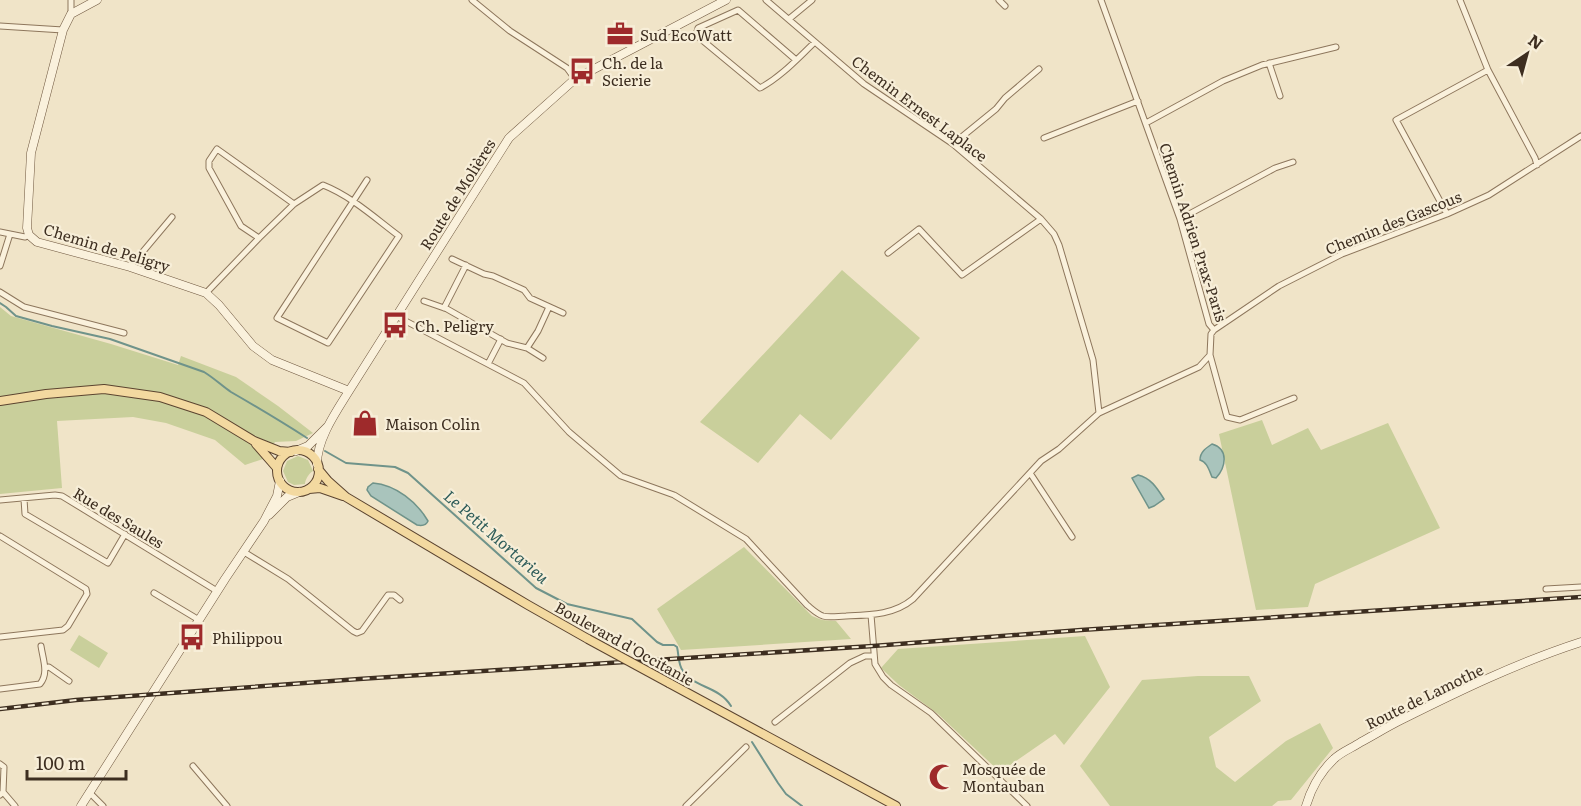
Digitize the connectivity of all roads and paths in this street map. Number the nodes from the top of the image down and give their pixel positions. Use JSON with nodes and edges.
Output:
{"nodes":[{"id":1,"x":71,"y":0,"type":"edge"},
{"id":2,"x":97,"y":0,"type":"edge"},
{"id":3,"x":472,"y":0,"type":"edge"},
{"id":4,"x":726,"y":0,"type":"edge"},
{"id":5,"x":766,"y":0,"type":"edge"},
{"id":6,"x":812,"y":0,"type":"edge"},
{"id":7,"x":999,"y":0,"type":"edge"},
{"id":8,"x":1101,"y":0,"type":"edge"},
{"id":9,"x":1460,"y":0,"type":"edge"},
{"id":10,"x":1005,"y":6,"type":"dead end"},
{"id":11,"x":71,"y":14,"type":"junction"},
{"id":12,"x":789,"y":19,"type":"junction"},
{"id":13,"x":0,"y":26,"type":"edge"},
{"id":14,"x":63,"y":30,"type":"junction"},
{"id":15,"x":815,"y":42,"type":"junction"},
{"id":16,"x":1336,"y":47,"type":"dead end"},
{"id":17,"x":796,"y":60,"type":"junction"},
{"id":18,"x":1269,"y":63,"type":"junction"},
{"id":19,"x":1039,"y":69,"type":"dead end"},
{"id":20,"x":1488,"y":70,"type":"junction"},
{"id":21,"x":575,"y":79,"type":"junction"},
{"id":22,"x":1280,"y":96,"type":"dead end"},
{"id":23,"x":1138,"y":101,"type":"junction"},
{"id":24,"x":1146,"y":123,"type":"junction"},
{"id":25,"x":1581,"y":136,"type":"edge"},
{"id":26,"x":1044,"y":138,"type":"dead end"},
{"id":27,"x":953,"y":144,"type":"junction"},
{"id":28,"x":1293,"y":162,"type":"dead end"},
{"id":29,"x":1537,"y":165,"type":"junction"},
{"id":30,"x":368,"y":180,"type":"dead end"},
{"id":31,"x":353,"y":202,"type":"junction"},
{"id":32,"x":294,"y":204,"type":"junction"},
{"id":33,"x":1447,"y":214,"type":"junction"},
{"id":34,"x":172,"y":217,"type":"dead end"},
{"id":35,"x":1041,"y":219,"type":"junction"},
{"id":36,"x":1180,"y":219,"type":"junction"},
{"id":37,"x":0,"y":232,"type":"edge"},
{"id":38,"x":10,"y":234,"type":"junction"},
{"id":39,"x":29,"y":235,"type":"junction"},
{"id":40,"x":259,"y":238,"type":"junction"},
{"id":41,"x":888,"y":253,"type":"dead end"},
{"id":42,"x":452,"y":259,"type":"dead end"},
{"id":43,"x":466,"y":265,"type":"junction"},
{"id":44,"x":0,"y":266,"type":"edge"},
{"id":45,"x":130,"y":267,"type":"junction"},
{"id":46,"x":0,"y":292,"type":"edge"},
{"id":47,"x":206,"y":293,"type":"junction"},
{"id":48,"x":424,"y":301,"type":"dead end"},
{"id":49,"x":549,"y":307,"type":"junction"},
{"id":50,"x":444,"y":308,"type":"junction"},
{"id":51,"x":563,"y":314,"type":"dead end"},
{"id":52,"x":396,"y":316,"type":"junction"},
{"id":53,"x":1214,"y":330,"type":"junction"},
{"id":54,"x":124,"y":333,"type":"dead end"},
{"id":55,"x":501,"y":339,"type":"junction"},
{"id":56,"x":527,"y":348,"type":"junction"},
{"id":57,"x":1210,"y":355,"type":"junction"},
{"id":58,"x":543,"y":358,"type":"dead end"},
{"id":59,"x":488,"y":364,"type":"junction"},
{"id":60,"x":349,"y":391,"type":"junction"},
{"id":61,"x":1294,"y":398,"type":"dead end"},
{"id":62,"x":0,"y":401,"type":"edge"},
{"id":63,"x":1099,"y":413,"type":"junction"},
{"id":64,"x":330,"y":423,"type":"junction"},
{"id":65,"x":254,"y":441,"type":"junction"},
{"id":66,"x":293,"y":451,"type":"junction"},
{"id":67,"x":318,"y":466,"type":"junction"},
{"id":68,"x":278,"y":468,"type":"junction"},
{"id":69,"x":1030,"y":473,"type":"junction"},
{"id":70,"x":280,"y":481,"type":"junction"},
{"id":71,"x":304,"y":490,"type":"junction"},
{"id":72,"x":346,"y":497,"type":"junction"},
{"id":73,"x":24,"y":499,"type":"junction"},
{"id":74,"x":0,"y":500,"type":"edge"},
{"id":75,"x":264,"y":521,"type":"junction"},
{"id":76,"x":125,"y":534,"type":"junction"},
{"id":77,"x":0,"y":536,"type":"edge"},
{"id":78,"x":1072,"y":537,"type":"dead end"},
{"id":79,"x":244,"y":552,"type":"junction"},
{"id":80,"x":1581,"y":587,"type":"edge"},
{"id":81,"x":1546,"y":589,"type":"dead end"},
{"id":82,"x":217,"y":591,"type":"junction"},
{"id":83,"x":154,"y":593,"type":"dead end"},
{"id":84,"x":400,"y":600,"type":"dead end"},
{"id":85,"x":872,"y":615,"type":"junction"},
{"id":86,"x":199,"y":620,"type":"junction"},
{"id":87,"x":0,"y":637,"type":"edge"},
{"id":88,"x":1581,"y":642,"type":"edge"},
{"id":89,"x":41,"y":646,"type":"dead end"},
{"id":90,"x":874,"y":656,"type":"junction"},
{"id":91,"x":45,"y":668,"type":"junction"},
{"id":92,"x":69,"y":681,"type":"dead end"},
{"id":93,"x":0,"y":689,"type":"edge"},
{"id":94,"x":775,"y":723,"type":"dead end"},
{"id":95,"x":746,"y":747,"type":"dead end"},
{"id":96,"x":0,"y":764,"type":"edge"},
{"id":97,"x":193,"y":766,"type":"dead end"},
{"id":98,"x":89,"y":792,"type":"junction"},
{"id":99,"x":1,"y":793,"type":"edge"},
{"id":100,"x":689,"y":805,"type":"edge"},
{"id":101,"x":15,"y":806,"type":"edge"},
{"id":102,"x":81,"y":806,"type":"edge"},
{"id":103,"x":103,"y":806,"type":"edge"},
{"id":104,"x":227,"y":806,"type":"edge"},
{"id":105,"x":896,"y":806,"type":"edge"},
{"id":106,"x":1027,"y":806,"type":"edge"},
{"id":107,"x":1306,"y":806,"type":"edge"}],
"edges":[{"from":1,"to":11,"type":"street","name":"Chemin de Peligry"},
{"from":2,"to":11,"type":"main road"},
{"from":3,"to":21,"type":"street"},
{"from":4,"to":21,"type":"main road","name":"Route de Molières"},
{"from":5,"to":12,"type":"street","name":"Chemin Ernest Laplace"},
{"from":6,"to":12,"type":"street"},
{"from":7,"to":10,"type":"street"},
{"from":8,"to":23,"type":"street","name":"Chemin Adrien Prax-Paris"},
{"from":9,"to":20,"type":"street"},
{"from":11,"to":14,"type":"main road","name":"Chemin de Peligry"},
{"from":12,"to":15,"type":"street","name":"Chemin Ernest Laplace"},
{"from":13,"to":14,"type":"street"},
{"from":14,"to":39,"type":"main road","name":"Chemin de Peligry"},
{"from":15,"to":17,"type":"street"},
{"from":15,"to":27,"type":"street","name":"Chemin Ernest Laplace"},
{"from":16,"to":18,"type":"street"},
{"from":17,"to":17,"type":"street"},
{"from":18,"to":22,"type":"street"},
{"from":18,"to":24,"type":"street"},
{"from":19,"to":27,"type":"street"},
{"from":20,"to":29,"type":"street"},
{"from":20,"to":33,"type":"street"},
{"from":21,"to":52,"type":"main road","name":"Route de Molières"},
{"from":23,"to":24,"type":"street","name":"Chemin Adrien Prax-Paris"},
{"from":23,"to":26,"type":"street"},
{"from":24,"to":36,"type":"street","name":"Chemin Adrien Prax-Paris"},
{"from":25,"to":29,"type":"street","name":"Chemin des Gascous"},
{"from":27,"to":35,"type":"street","name":"Chemin Ernest Laplace"},
{"from":28,"to":36,"type":"street"},
{"from":29,"to":33,"type":"street","name":"Chemin des Gascous"},
{"from":30,"to":31,"type":"street"},
{"from":31,"to":31,"type":"street"},
{"from":31,"to":32,"type":"street"},
{"from":32,"to":40,"type":"street"},
{"from":32,"to":40,"type":"street"},
{"from":33,"to":53,"type":"street","name":"Chemin des Gascous"},
{"from":34,"to":45,"type":"street"},
{"from":35,"to":41,"type":"street"},
{"from":35,"to":63,"type":"street","name":"Chemin Ernest Laplace"},
{"from":36,"to":53,"type":"street","name":"Chemin Adrien Prax-Paris"},
{"from":37,"to":38,"type":"street"},
{"from":38,"to":39,"type":"street"},
{"from":38,"to":44,"type":"street"},
{"from":39,"to":45,"type":"main road","name":"Chemin de Peligry"},
{"from":40,"to":47,"type":"street"},
{"from":42,"to":43,"type":"street"},
{"from":43,"to":49,"type":"street"},
{"from":43,"to":50,"type":"street"},
{"from":45,"to":47,"type":"main road","name":"Chemin de Peligry"},
{"from":46,"to":54,"type":"street"},
{"from":47,"to":60,"type":"main road","name":"Chemin de Peligry"},
{"from":48,"to":50,"type":"street"},
{"from":49,"to":51,"type":"street"},
{"from":49,"to":56,"type":"street"},
{"from":50,"to":55,"type":"street"},
{"from":52,"to":59,"type":"street"},
{"from":52,"to":60,"type":"main road","name":"Route de Molières"},
{"from":53,"to":57,"type":"street","name":"Chemin Adrien Prax-Paris"},
{"from":55,"to":56,"type":"street"},
{"from":55,"to":59,"type":"street"},
{"from":56,"to":58,"type":"street"},
{"from":57,"to":61,"type":"street"},
{"from":57,"to":63,"type":"street"},
{"from":59,"to":85,"type":"street"},
{"from":60,"to":64,"type":"main road","name":"Route de Molières"},
{"from":62,"to":65,"type":"main road"},
{"from":63,"to":69,"type":"street"},
{"from":64,"to":66,"type":"main road","name":"Route de Molières"},
{"from":64,"to":67,"type":"main road","name":"Route de Molières"},
{"from":65,"to":66,"type":"main road"},
{"from":65,"to":68,"type":"main road"},
{"from":66,"to":67,"type":"main road"},
{"from":66,"to":68,"type":"main road"},
{"from":67,"to":71,"type":"main road"},
{"from":67,"to":72,"type":"main road","name":"Boulevard d'Occitanie"},
{"from":68,"to":70,"type":"main road"},
{"from":69,"to":78,"type":"street"},
{"from":69,"to":85,"type":"street"},
{"from":70,"to":71,"type":"main road"},
{"from":70,"to":75,"type":"main road"},
{"from":71,"to":72,"type":"main road","name":"Boulevard d'Occitanie"},
{"from":71,"to":75,"type":"main road"},
{"from":72,"to":105,"type":"main road","name":"Boulevard d'Occitanie","bridge":true},
{"from":73,"to":74,"type":"street","name":"Rue des Saules"},
{"from":73,"to":76,"type":"street","name":"Rue des Saules"},
{"from":73,"to":76,"type":"street"},
{"from":75,"to":79,"type":"main road"},
{"from":76,"to":82,"type":"street","name":"Rue des Saules"},
{"from":77,"to":87,"type":"street"},
{"from":79,"to":82,"type":"main road"},
{"from":79,"to":84,"type":"street"},
{"from":80,"to":81,"type":"street"},
{"from":82,"to":86,"type":"main road"},
{"from":83,"to":86,"type":"street"},
{"from":85,"to":90,"type":"street"},
{"from":86,"to":98,"type":"main road"},
{"from":88,"to":107,"type":"main road","name":"Route de Lamothe"},
{"from":89,"to":91,"type":"street"},
{"from":90,"to":94,"type":"street"},
{"from":90,"to":106,"type":"street"},
{"from":91,"to":92,"type":"street"},
{"from":91,"to":93,"type":"street"},
{"from":95,"to":100,"type":"street"},
{"from":96,"to":99,"type":"street"},
{"from":97,"to":104,"type":"street"},
{"from":98,"to":102,"type":"main road"},
{"from":98,"to":103,"type":"street"},
{"from":99,"to":101,"type":"street"}]}
